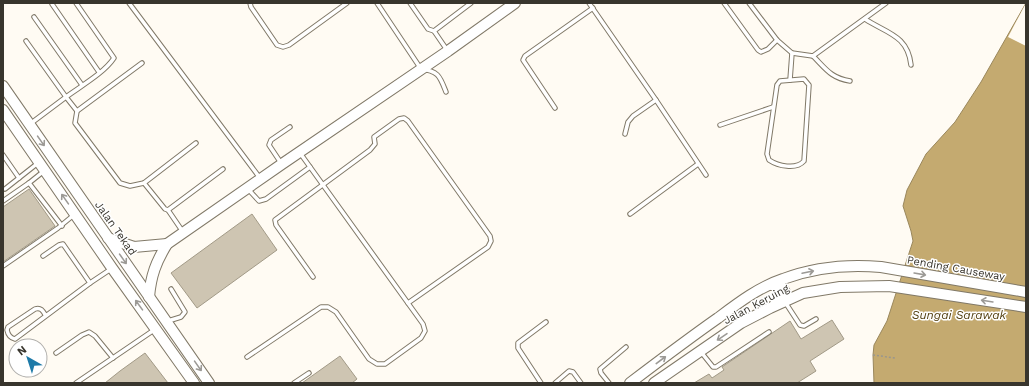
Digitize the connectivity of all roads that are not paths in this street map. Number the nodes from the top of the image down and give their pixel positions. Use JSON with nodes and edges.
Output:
{"nodes":[{"id":1,"x":76,"y":3,"type":"edge"},
{"id":2,"x":129,"y":3,"type":"edge"},
{"id":3,"x":250,"y":3,"type":"edge"},
{"id":4,"x":347,"y":3,"type":"edge"},
{"id":5,"x":377,"y":3,"type":"edge"},
{"id":6,"x":410,"y":3,"type":"edge"},
{"id":7,"x":471,"y":3,"type":"edge"},
{"id":8,"x":515,"y":3,"type":"edge"},
{"id":9,"x":589,"y":3,"type":"edge"},
{"id":10,"x":724,"y":3,"type":"edge"},
{"id":11,"x":750,"y":3,"type":"edge"},
{"id":12,"x":886,"y":3,"type":"edge"},
{"id":13,"x":52,"y":4,"type":"dead end"},
{"id":14,"x":593,"y":8,"type":"junction"},
{"id":15,"x":34,"y":17,"type":"dead end"},
{"id":16,"x":865,"y":20,"type":"junction"},
{"id":17,"x":434,"y":32,"type":"junction"},
{"id":18,"x":777,"y":40,"type":"junction"},
{"id":19,"x":26,"y":41,"type":"dead end"},
{"id":20,"x":448,"y":51,"type":"junction"},
{"id":21,"x":792,"y":53,"type":"junction"},
{"id":22,"x":813,"y":56,"type":"junction"},
{"id":23,"x":142,"y":63,"type":"dead end"},
{"id":24,"x":911,"y":65,"type":"dead end"},
{"id":25,"x":422,"y":69,"type":"junction"},
{"id":26,"x":99,"y":72,"type":"junction"},
{"id":27,"x":790,"y":80,"type":"junction"},
{"id":28,"x":850,"y":80,"type":"dead end"},
{"id":29,"x":82,"y":85,"type":"junction"},
{"id":30,"x":3,"y":86,"type":"edge"},
{"id":31,"x":446,"y":92,"type":"dead end"},
{"id":32,"x":66,"y":97,"type":"junction"},
{"id":33,"x":656,"y":100,"type":"junction"},
{"id":34,"x":773,"y":107,"type":"junction"},
{"id":35,"x":555,"y":108,"type":"dead end"},
{"id":36,"x":3,"y":110,"type":"edge"},
{"id":37,"x":77,"y":112,"type":"junction"},
{"id":38,"x":29,"y":125,"type":"junction"},
{"id":39,"x":720,"y":125,"type":"dead end"},
{"id":40,"x":290,"y":127,"type":"dead end"},
{"id":41,"x":625,"y":134,"type":"dead end"},
{"id":42,"x":196,"y":143,"type":"dead end"},
{"id":43,"x":299,"y":152,"type":"junction"},
{"id":44,"x":3,"y":155,"type":"edge"},
{"id":45,"x":282,"y":164,"type":"junction"},
{"id":46,"x":698,"y":164,"type":"junction"},
{"id":47,"x":42,"y":166,"type":"junction"},
{"id":48,"x":310,"y":167,"type":"junction"},
{"id":49,"x":223,"y":169,"type":"dead end"},
{"id":50,"x":706,"y":175,"type":"dead end"},
{"id":51,"x":19,"y":178,"type":"junction"},
{"id":52,"x":261,"y":179,"type":"junction"},
{"id":53,"x":28,"y":183,"type":"junction"},
{"id":54,"x":144,"y":183,"type":"junction"},
{"id":55,"x":324,"y":184,"type":"junction"},
{"id":56,"x":247,"y":188,"type":"junction"},
{"id":57,"x":5,"y":189,"type":"dead end"},
{"id":58,"x":3,"y":201,"type":"edge"},
{"id":59,"x":168,"y":210,"type":"junction"},
{"id":60,"x":76,"y":214,"type":"junction"},
{"id":61,"x":630,"y":214,"type":"dead end"},
{"id":62,"x":62,"y":226,"type":"junction"},
{"id":63,"x":184,"y":233,"type":"junction"},
{"id":64,"x":108,"y":238,"type":"junction"},
{"id":65,"x":167,"y":244,"type":"junction"},
{"id":66,"x":43,"y":256,"type":"dead end"},
{"id":67,"x":3,"y":266,"type":"edge"},
{"id":68,"x":881,"y":267,"type":"joint"},
{"id":69,"x":112,"y":268,"type":"junction"},
{"id":70,"x":313,"y":277,"type":"dead end"},
{"id":71,"x":90,"y":283,"type":"junction"},
{"id":72,"x":765,"y":287,"type":"junction"},
{"id":73,"x":170,"y":289,"type":"dead end"},
{"id":74,"x":1026,"y":292,"type":"edge"},
{"id":75,"x":149,"y":297,"type":"junction"},
{"id":76,"x":784,"y":301,"type":"junction"},
{"id":77,"x":408,"y":303,"type":"junction"},
{"id":78,"x":1026,"y":307,"type":"edge"},
{"id":79,"x":770,"y":308,"type":"junction"},
{"id":80,"x":46,"y":316,"type":"junction"},
{"id":81,"x":816,"y":319,"type":"dead end"},
{"id":82,"x":167,"y":322,"type":"junction"},
{"id":83,"x":546,"y":322,"type":"dead end"},
{"id":84,"x":156,"y":329,"type":"junction"},
{"id":85,"x":769,"y":332,"type":"dead end"},
{"id":86,"x":626,"y":347,"type":"dead end"},
{"id":87,"x":700,"y":352,"type":"junction"},
{"id":88,"x":56,"y":353,"type":"dead end"},
{"id":89,"x":247,"y":357,"type":"dead end"},
{"id":90,"x":113,"y":358,"type":"junction"},
{"id":91,"x":309,"y":373,"type":"dead end"},
{"id":92,"x":76,"y":383,"type":"edge"},
{"id":93,"x":194,"y":383,"type":"edge"},
{"id":94,"x":209,"y":383,"type":"edge"},
{"id":95,"x":294,"y":383,"type":"edge"},
{"id":96,"x":541,"y":383,"type":"edge"},
{"id":97,"x":555,"y":383,"type":"edge"},
{"id":98,"x":582,"y":383,"type":"edge"},
{"id":99,"x":609,"y":383,"type":"edge"},
{"id":100,"x":630,"y":383,"type":"edge"},
{"id":101,"x":654,"y":383,"type":"edge"}],
"edges":[{"from":1,"to":26,"type":"lane"},
{"from":2,"to":52,"type":"lane"},
{"from":3,"to":4,"type":"lane"},
{"from":5,"to":25,"type":"lane"},
{"from":6,"to":17,"type":"lane"},
{"from":7,"to":17,"type":"lane"},
{"from":8,"to":20,"type":"street"},
{"from":9,"to":14,"type":"lane"},
{"from":10,"to":18,"type":"lane"},
{"from":11,"to":18,"type":"lane"},
{"from":12,"to":16,"type":"lane"},
{"from":13,"to":26,"type":"lane"},
{"from":14,"to":33,"type":"lane"},
{"from":14,"to":35,"type":"lane"},
{"from":15,"to":29,"type":"lane"},
{"from":16,"to":22,"type":"lane"},
{"from":16,"to":24,"type":"lane"},
{"from":17,"to":20,"type":"lane"},
{"from":18,"to":21,"type":"lane"},
{"from":19,"to":32,"type":"lane"},
{"from":20,"to":25,"type":"street"},
{"from":21,"to":22,"type":"lane"},
{"from":21,"to":27,"type":"lane"},
{"from":22,"to":28,"type":"lane"},
{"from":23,"to":37,"type":"lane"},
{"from":25,"to":31,"type":"lane"},
{"from":25,"to":43,"type":"street"},
{"from":26,"to":29,"type":"lane"},
{"from":27,"to":34,"type":"lane"},
{"from":27,"to":34,"type":"lane"},
{"from":29,"to":32,"type":"lane"},
{"from":30,"to":38,"type":"street","name":"Jalan Tekad"},
{"from":32,"to":37,"type":"lane"},
{"from":32,"to":38,"type":"lane"},
{"from":33,"to":41,"type":"lane"},
{"from":33,"to":46,"type":"lane"},
{"from":34,"to":39,"type":"lane"},
{"from":36,"to":47,"type":"street"},
{"from":37,"to":54,"type":"lane"},
{"from":38,"to":64,"type":"street","name":"Jalan Tekad","one_way":true},
{"from":40,"to":45,"type":"lane"},
{"from":42,"to":54,"type":"lane"},
{"from":43,"to":45,"type":"street"},
{"from":43,"to":48,"type":"lane"},
{"from":44,"to":51,"type":"lane"},
{"from":45,"to":52,"type":"street"},
{"from":46,"to":50,"type":"lane"},
{"from":46,"to":61,"type":"lane"},
{"from":47,"to":51,"type":"lane"},
{"from":47,"to":53,"type":"lane"},
{"from":60,"to":47,"type":"street","one_way":true},
{"from":48,"to":55,"type":"lane"},
{"from":48,"to":56,"type":"lane"},
{"from":49,"to":59,"type":"lane"},
{"from":51,"to":57,"type":"lane"},
{"from":52,"to":56,"type":"street"},
{"from":53,"to":58,"type":"lane"},
{"from":53,"to":62,"type":"lane"},
{"from":54,"to":59,"type":"lane"},
{"from":55,"to":70,"type":"lane"},
{"from":55,"to":77,"type":"lane"},
{"from":55,"to":77,"type":"lane"},
{"from":56,"to":63,"type":"street"},
{"from":59,"to":63,"type":"lane"},
{"from":60,"to":62,"type":"lane"},
{"from":60,"to":69,"type":"street"},
{"from":62,"to":67,"type":"lane"},
{"from":63,"to":65,"type":"street"},
{"from":64,"to":65,"type":"street"},
{"from":64,"to":75,"type":"street","name":"Jalan Tekad","one_way":true},
{"from":65,"to":75,"type":"street"},
{"from":66,"to":71,"type":"lane"},
{"from":72,"to":68,"type":"street","name":"Jalan Keruing","one_way":true},
{"from":68,"to":74,"type":"street","name":"Pending Causeway","one_way":true},
{"from":69,"to":71,"type":"lane"},
{"from":84,"to":69,"type":"street","one_way":true},
{"from":71,"to":80,"type":"lane"},
{"from":72,"to":79,"type":"street"},
{"from":100,"to":72,"type":"street","name":"Jalan Keruing","one_way":true},
{"from":73,"to":82,"type":"lane"},
{"from":75,"to":82,"type":"street","name":"Jalan Tekad"},
{"from":78,"to":76,"type":"street","name":"Jalan Keruing","one_way":true},
{"from":76,"to":79,"type":"street","name":"Jalan Keruing"},
{"from":76,"to":81,"type":"lane"},
{"from":77,"to":89,"type":"lane"},
{"from":79,"to":87,"type":"street","name":"Jalan Keruing","one_way":true},
{"from":80,"to":80,"type":"lane"},
{"from":82,"to":94,"type":"street","name":"Jalan Tekad","one_way":true},
{"from":83,"to":96,"type":"lane"},
{"from":84,"to":90,"type":"lane"},
{"from":84,"to":93,"type":"street"},
{"from":85,"to":87,"type":"lane"},
{"from":86,"to":99,"type":"lane"},
{"from":87,"to":101,"type":"street","name":"Jalan Keruing"},
{"from":88,"to":90,"type":"lane"},
{"from":90,"to":92,"type":"lane"},
{"from":91,"to":95,"type":"lane"},
{"from":97,"to":98,"type":"lane"}]}
